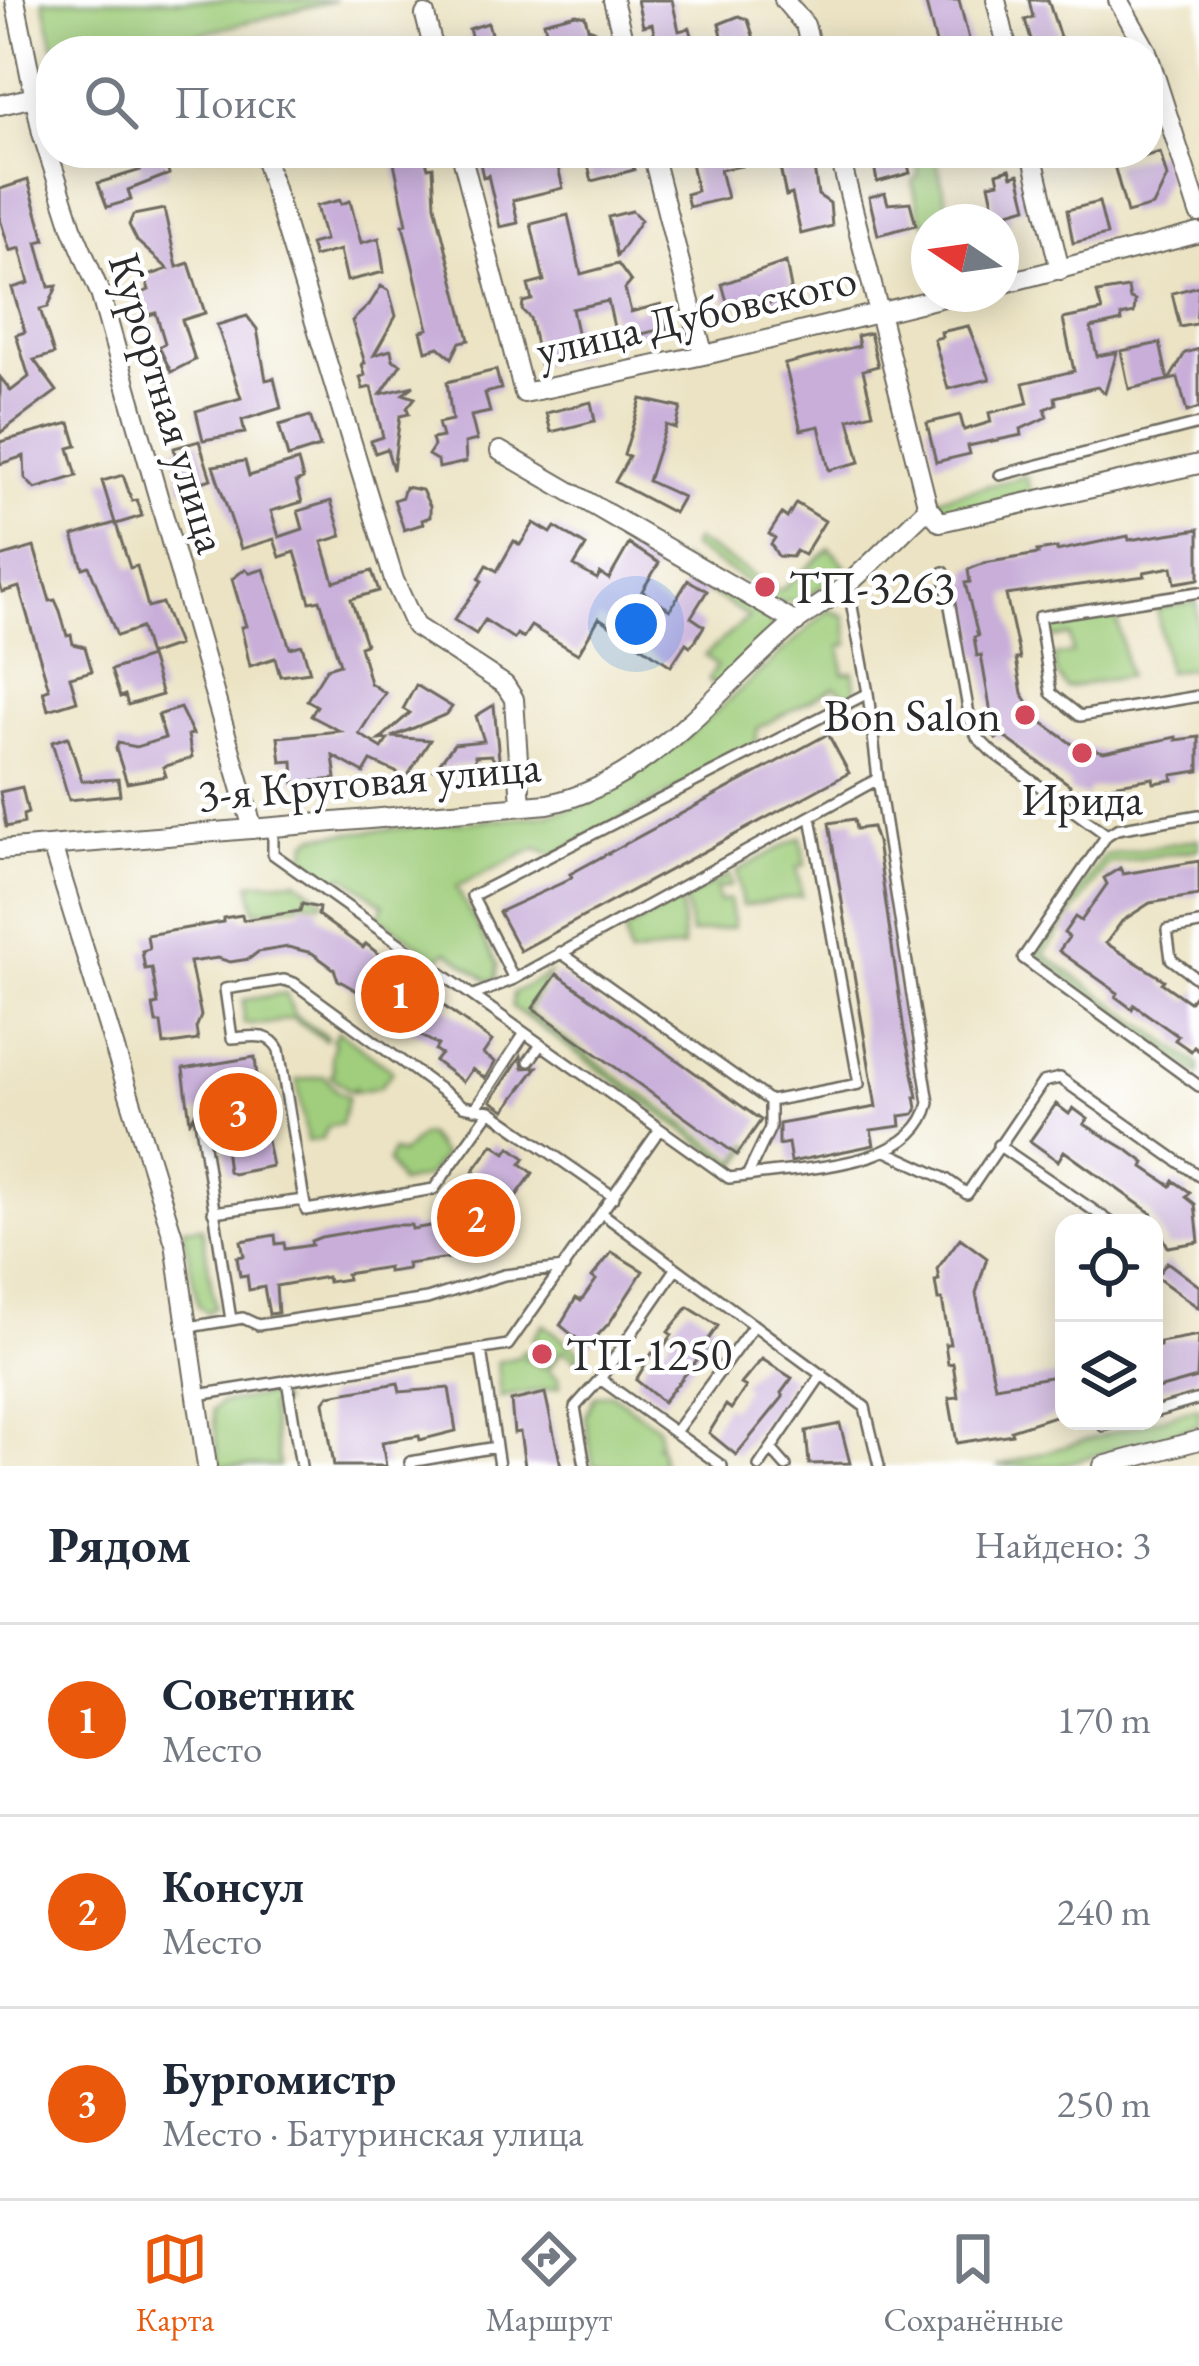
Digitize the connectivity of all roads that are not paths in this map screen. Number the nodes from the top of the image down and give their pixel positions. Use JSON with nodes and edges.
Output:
{"nodes":[{"id":1,"x":15,"y":0,"type":"edge"},
{"id":2,"x":613,"y":0,"type":"edge"},
{"id":3,"x":784,"y":0,"type":"edge"},
{"id":4,"x":996,"y":0,"type":"edge"},
{"id":5,"x":1118,"y":0,"type":"edge"},
{"id":6,"x":425,"y":16,"type":"dead end"},
{"id":7,"x":430,"y":36,"type":"edge"},
{"id":8,"x":622,"y":36,"type":"edge"},
{"id":9,"x":808,"y":36,"type":"edge"},
{"id":10,"x":1004,"y":36,"type":"edge"},
{"id":11,"x":1139,"y":36,"type":"edge"},
{"id":12,"x":36,"y":69,"type":"edge"},
{"id":13,"x":36,"y":97,"type":"edge"},
{"id":14,"x":1163,"y":98,"type":"edge"},
{"id":15,"x":0,"y":105,"type":"edge"},
{"id":16,"x":53,"y":168,"type":"edge"},
{"id":17,"x":268,"y":168,"type":"edge"},
{"id":18,"x":465,"y":168,"type":"edge"},
{"id":19,"x":656,"y":168,"type":"edge"},
{"id":20,"x":843,"y":168,"type":"edge"},
{"id":21,"x":1036,"y":168,"type":"edge"},
{"id":22,"x":1198,"y":206,"type":"edge"},
{"id":23,"x":1199,"y":233,"type":"edge"},
{"id":24,"x":1060,"y":270,"type":"junction"},
{"id":25,"x":1019,"y":280,"type":"edge"},
{"id":26,"x":911,"y":305,"type":"edge"},
{"id":27,"x":880,"y":312,"type":"junction"},
{"id":28,"x":703,"y":352,"type":"junction"},
{"id":29,"x":1199,"y":424,"type":"edge"},
{"id":30,"x":500,"y":452,"type":"dead end"},
{"id":31,"x":1199,"y":464,"type":"edge"},
{"id":32,"x":1000,"y":475,"type":"dead end"},
{"id":33,"x":928,"y":508,"type":"junction"},
{"id":34,"x":944,"y":572,"type":"dead end"},
{"id":35,"x":848,"y":584,"type":"junction"},
{"id":36,"x":1199,"y":592,"type":"edge"},
{"id":37,"x":796,"y":623,"type":"junction"},
{"id":38,"x":868,"y":693,"type":"junction"},
{"id":39,"x":1199,"y":696,"type":"edge"},
{"id":40,"x":878,"y":778,"type":"junction"},
{"id":41,"x":521,"y":806,"type":"junction"},
{"id":42,"x":1199,"y":815,"type":"edge"},
{"id":43,"x":811,"y":817,"type":"junction"},
{"id":44,"x":263,"y":828,"type":"junction"},
{"id":45,"x":1107,"y":836,"type":"junction"},
{"id":46,"x":53,"y":849,"type":"junction"},
{"id":47,"x":0,"y":850,"type":"edge"},
{"id":48,"x":1199,"y":924,"type":"edge"},
{"id":49,"x":560,"y":952,"type":"junction"},
{"id":50,"x":514,"y":979,"type":"junction"},
{"id":51,"x":1199,"y":980,"type":"edge"},
{"id":52,"x":474,"y":995,"type":"junction"},
{"id":53,"x":525,"y":1033,"type":"junction"},
{"id":54,"x":541,"y":1044,"type":"junction"},
{"id":55,"x":529,"y":1061,"type":"dead end"},
{"id":56,"x":1199,"y":1086,"type":"edge"},
{"id":57,"x":770,"y":1101,"type":"junction"},
{"id":58,"x":475,"y":1108,"type":"junction"},
{"id":59,"x":490,"y":1112,"type":"junction"},
{"id":60,"x":200,"y":1119,"type":"dead end"},
{"id":61,"x":659,"y":1129,"type":"junction"},
{"id":62,"x":998,"y":1145,"type":"junction"},
{"id":63,"x":888,"y":1152,"type":"junction"},
{"id":64,"x":747,"y":1176,"type":"junction"},
{"id":65,"x":1199,"y":1176,"type":"edge"},
{"id":66,"x":614,"y":1197,"type":"junction"},
{"id":67,"x":304,"y":1201,"type":"junction"},
{"id":68,"x":213,"y":1212,"type":"junction"},
{"id":69,"x":603,"y":1214,"type":"junction"},
{"id":70,"x":1099,"y":1214,"type":"edge"},
{"id":71,"x":564,"y":1268,"type":"junction"},
{"id":72,"x":676,"y":1269,"type":"junction"},
{"id":73,"x":231,"y":1320,"type":"junction"},
{"id":74,"x":754,"y":1324,"type":"junction"},
{"id":75,"x":189,"y":1327,"type":"junction"},
{"id":76,"x":481,"y":1350,"type":"junction"},
{"id":77,"x":822,"y":1375,"type":"junction"},
{"id":78,"x":600,"y":1379,"type":"junction"},
{"id":79,"x":287,"y":1380,"type":"junction"},
{"id":80,"x":198,"y":1395,"type":"junction"},
{"id":81,"x":1199,"y":1399,"type":"edge"},
{"id":82,"x":1163,"y":1409,"type":"edge"},
{"id":83,"x":675,"y":1432,"type":"junction"},
{"id":84,"x":1199,"y":1440,"type":"edge"},
{"id":85,"x":496,"y":1448,"type":"junction"},
{"id":86,"x":771,"y":1449,"type":"junction"},
{"id":87,"x":208,"y":1466,"type":"edge"},
{"id":88,"x":301,"y":1466,"type":"edge"},
{"id":89,"x":411,"y":1466,"type":"edge"},
{"id":90,"x":500,"y":1466,"type":"edge"},
{"id":91,"x":585,"y":1466,"type":"edge"},
{"id":92,"x":722,"y":1466,"type":"edge"},
{"id":93,"x":759,"y":1466,"type":"edge"},
{"id":94,"x":786,"y":1466,"type":"edge"},
{"id":95,"x":879,"y":1466,"type":"edge"},
{"id":96,"x":1102,"y":1466,"type":"edge"}],
"edges":[{"from":1,"to":12,"type":"street","name":"Курортная улица"},
{"from":2,"to":8,"type":"street"},
{"from":3,"to":9,"type":"street"},
{"from":4,"to":10,"type":"street"},
{"from":5,"to":11,"type":"street"},
{"from":6,"to":7,"type":"street"},
{"from":13,"to":15,"type":"street"},
{"from":14,"to":22,"type":"street"},
{"from":16,"to":44,"type":"street","name":"Курортная улица"},
{"from":17,"to":41,"type":"street"},
{"from":18,"to":28,"type":"street","name":"улица Дубовского"},
{"from":19,"to":28,"type":"street"},
{"from":20,"to":27,"type":"street"},
{"from":21,"to":24,"type":"street"},
{"from":23,"to":24,"type":"street"},
{"from":24,"to":25,"type":"street"},
{"from":26,"to":27,"type":"street","name":"улица Дубовского"},
{"from":27,"to":28,"type":"street","name":"улица Дубовского"},
{"from":27,"to":33,"type":"street"},
{"from":29,"to":32,"type":"lane"},
{"from":30,"to":37,"type":"street"},
{"from":31,"to":33,"type":"street"},
{"from":33,"to":35,"type":"street","name":"3-я Круговая улица"},
{"from":34,"to":45,"type":"lane"},
{"from":35,"to":37,"type":"street","name":"3-я Круговая улица"},
{"from":35,"to":38,"type":"lane"},
{"from":36,"to":39,"type":"lane"},
{"from":37,"to":41,"type":"street","name":"3-я Круговая улица"},
{"from":38,"to":40,"type":"lane"},
{"from":38,"to":50,"type":"lane"},
{"from":40,"to":43,"type":"lane"},
{"from":40,"to":63,"type":"lane"},
{"from":41,"to":44,"type":"street","name":"3-я Круговая улица"},
{"from":42,"to":45,"type":"lane"},
{"from":43,"to":49,"type":"lane"},
{"from":43,"to":57,"type":"lane"},
{"from":44,"to":46,"type":"street","name":"3-я Круговая улица"},
{"from":44,"to":52,"type":"lane"},
{"from":45,"to":56,"type":"lane"},
{"from":46,"to":47,"type":"street","name":"3-я Круговая улица"},
{"from":46,"to":75,"type":"street"},
{"from":48,"to":51,"type":"lane"},
{"from":49,"to":50,"type":"lane"},
{"from":49,"to":57,"type":"lane"},
{"from":50,"to":52,"type":"lane"},
{"from":52,"to":53,"type":"lane"},
{"from":53,"to":54,"type":"lane"},
{"from":53,"to":58,"type":"lane"},
{"from":54,"to":55,"type":"lane"},
{"from":54,"to":61,"type":"lane"},
{"from":57,"to":64,"type":"lane"},
{"from":58,"to":59,"type":"lane"},
{"from":58,"to":67,"type":"lane"},
{"from":59,"to":66,"type":"lane"},
{"from":59,"to":67,"type":"lane"},
{"from":60,"to":68,"type":"lane"},
{"from":61,"to":64,"type":"lane"},
{"from":61,"to":66,"type":"lane"},
{"from":62,"to":63,"type":"lane"},
{"from":62,"to":65,"type":"lane"},
{"from":62,"to":70,"type":"lane"},
{"from":63,"to":64,"type":"lane"},
{"from":66,"to":69,"type":"lane"},
{"from":67,"to":68,"type":"lane"},
{"from":68,"to":73,"type":"lane"},
{"from":69,"to":71,"type":"lane"},
{"from":69,"to":72,"type":"lane"},
{"from":71,"to":73,"type":"lane"},
{"from":71,"to":76,"type":"lane"},
{"from":72,"to":74,"type":"lane"},
{"from":72,"to":78,"type":"lane"},
{"from":73,"to":75,"type":"lane"},
{"from":74,"to":77,"type":"lane"},
{"from":74,"to":83,"type":"lane"},
{"from":75,"to":80,"type":"street"},
{"from":76,"to":79,"type":"lane"},
{"from":76,"to":85,"type":"lane"},
{"from":77,"to":86,"type":"lane"},
{"from":77,"to":95,"type":"lane"},
{"from":78,"to":83,"type":"lane"},
{"from":78,"to":91,"type":"lane"},
{"from":79,"to":80,"type":"lane"},
{"from":79,"to":88,"type":"lane"},
{"from":80,"to":87,"type":"street"},
{"from":81,"to":82,"type":"lane"},
{"from":83,"to":92,"type":"lane"},
{"from":84,"to":96,"type":"street"},
{"from":85,"to":89,"type":"lane"},
{"from":85,"to":90,"type":"lane"},
{"from":86,"to":93,"type":"lane"},
{"from":86,"to":94,"type":"lane"}]}
